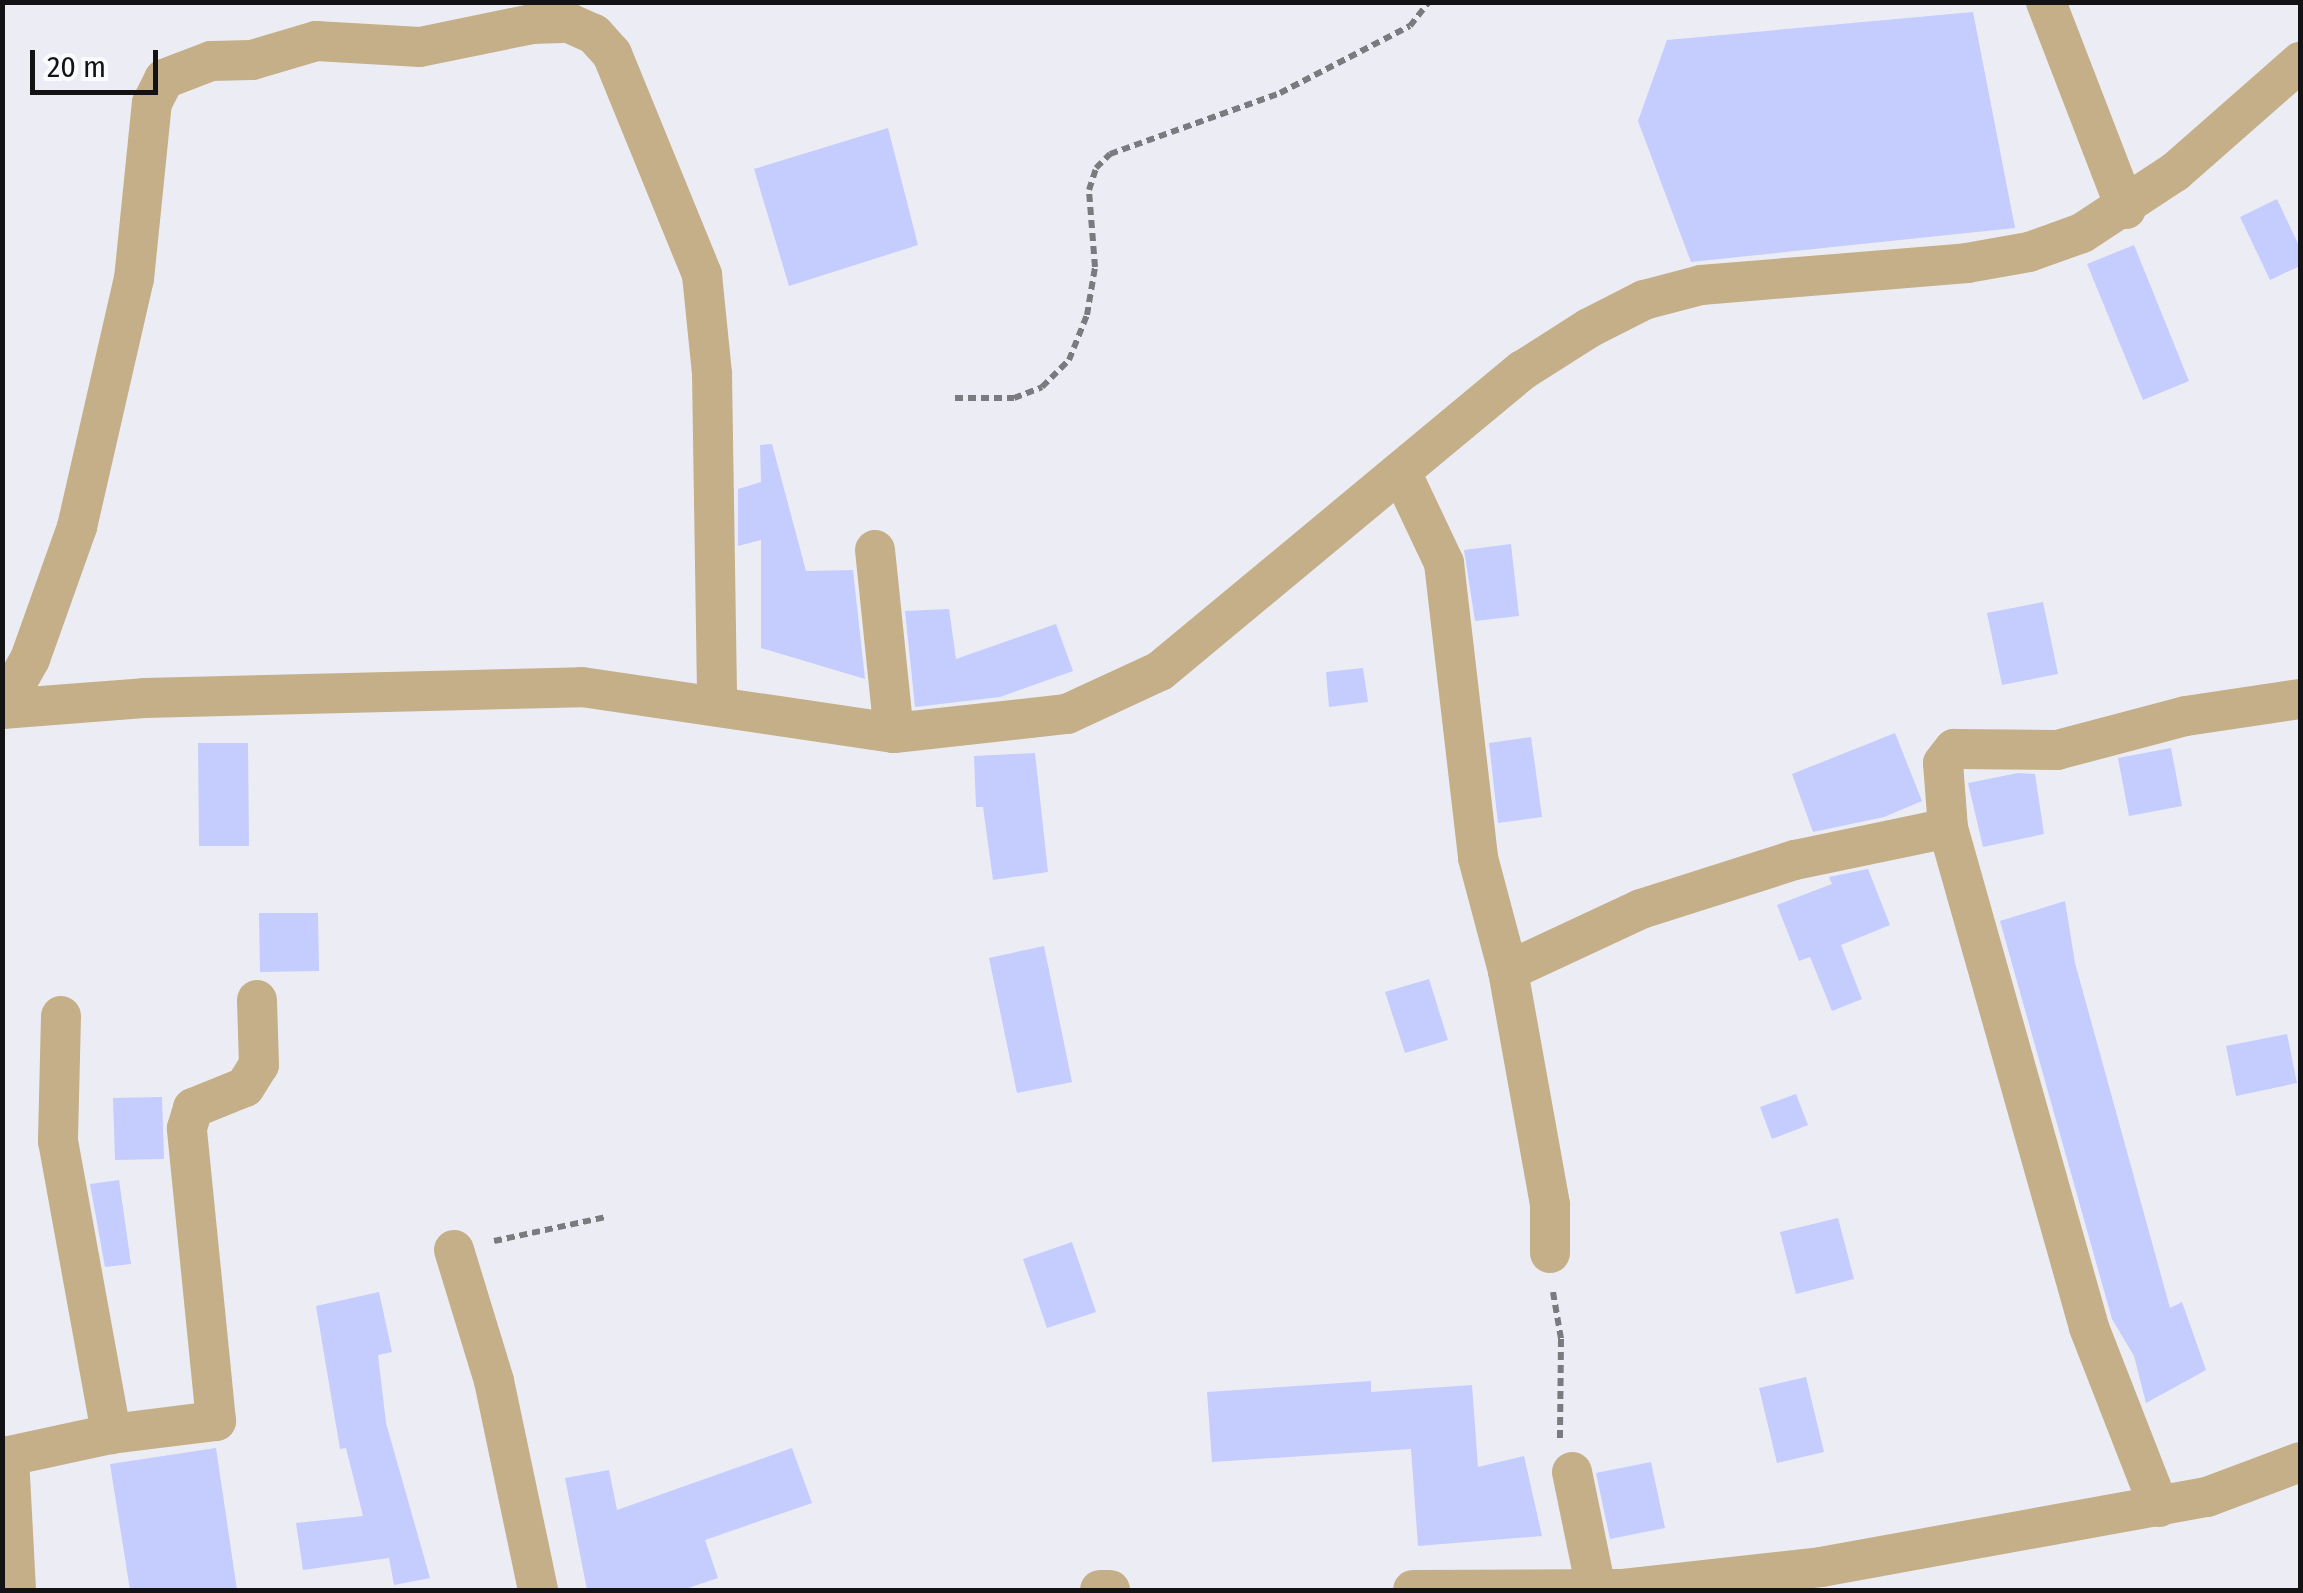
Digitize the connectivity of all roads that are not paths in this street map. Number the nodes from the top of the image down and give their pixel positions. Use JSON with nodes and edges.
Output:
{"nodes":[{"id":1,"x":2046,"y":2,"type":"edge"},
{"id":2,"x":2300,"y":62,"type":"edge"},
{"id":3,"x":2126,"y":208,"type":"junction"},
{"id":4,"x":1401,"y":472,"type":"junction"},
{"id":5,"x":875,"y":550,"type":"dead end"},
{"id":6,"x":2300,"y":699,"type":"edge"},
{"id":7,"x":717,"y":703,"type":"junction"},
{"id":8,"x":2,"y":709,"type":"edge"},
{"id":9,"x":894,"y":733,"type":"junction"},
{"id":10,"x":1948,"y":828,"type":"junction"},
{"id":11,"x":1508,"y":971,"type":"junction"},
{"id":12,"x":257,"y":1000,"type":"dead end"},
{"id":13,"x":60,"y":1016,"type":"dead end"},
{"id":14,"x":454,"y":1250,"type":"road end"},
{"id":15,"x":1550,"y":1253,"type":"road end"},
{"id":16,"x":110,"y":1434,"type":"junction"},
{"id":17,"x":2300,"y":1462,"type":"edge"},
{"id":18,"x":1572,"y":1472,"type":"road end"},
{"id":19,"x":2159,"y":1507,"type":"junction"},
{"id":20,"x":16,"y":1590,"type":"edge"},
{"id":21,"x":538,"y":1590,"type":"edge"},
{"id":22,"x":1100,"y":1590,"type":"edge"},
{"id":23,"x":1110,"y":1590,"type":"edge"},
{"id":24,"x":1413,"y":1590,"type":"edge"},
{"id":25,"x":1614,"y":1590,"type":"edge"}],
"edges":[{"from":1,"to":3,"type":"street"},
{"from":2,"to":3,"type":"street"},
{"from":3,"to":4,"type":"street"},
{"from":4,"to":9,"type":"street"},
{"from":4,"to":11,"type":"street"},
{"from":5,"to":9,"type":"street"},
{"from":6,"to":10,"type":"street"},
{"from":7,"to":8,"type":"street"},
{"from":7,"to":8,"type":"street"},
{"from":7,"to":9,"type":"street"},
{"from":10,"to":11,"type":"street"},
{"from":10,"to":19,"type":"street"},
{"from":11,"to":15,"type":"street"},
{"from":12,"to":16,"type":"street"},
{"from":13,"to":16,"type":"street"},
{"from":14,"to":21,"type":"street"},
{"from":16,"to":20,"type":"street"},
{"from":17,"to":19,"type":"street"},
{"from":18,"to":25,"type":"street"},
{"from":19,"to":25,"type":"street"},
{"from":22,"to":23,"type":"street"},
{"from":24,"to":25,"type":"street"}]}
